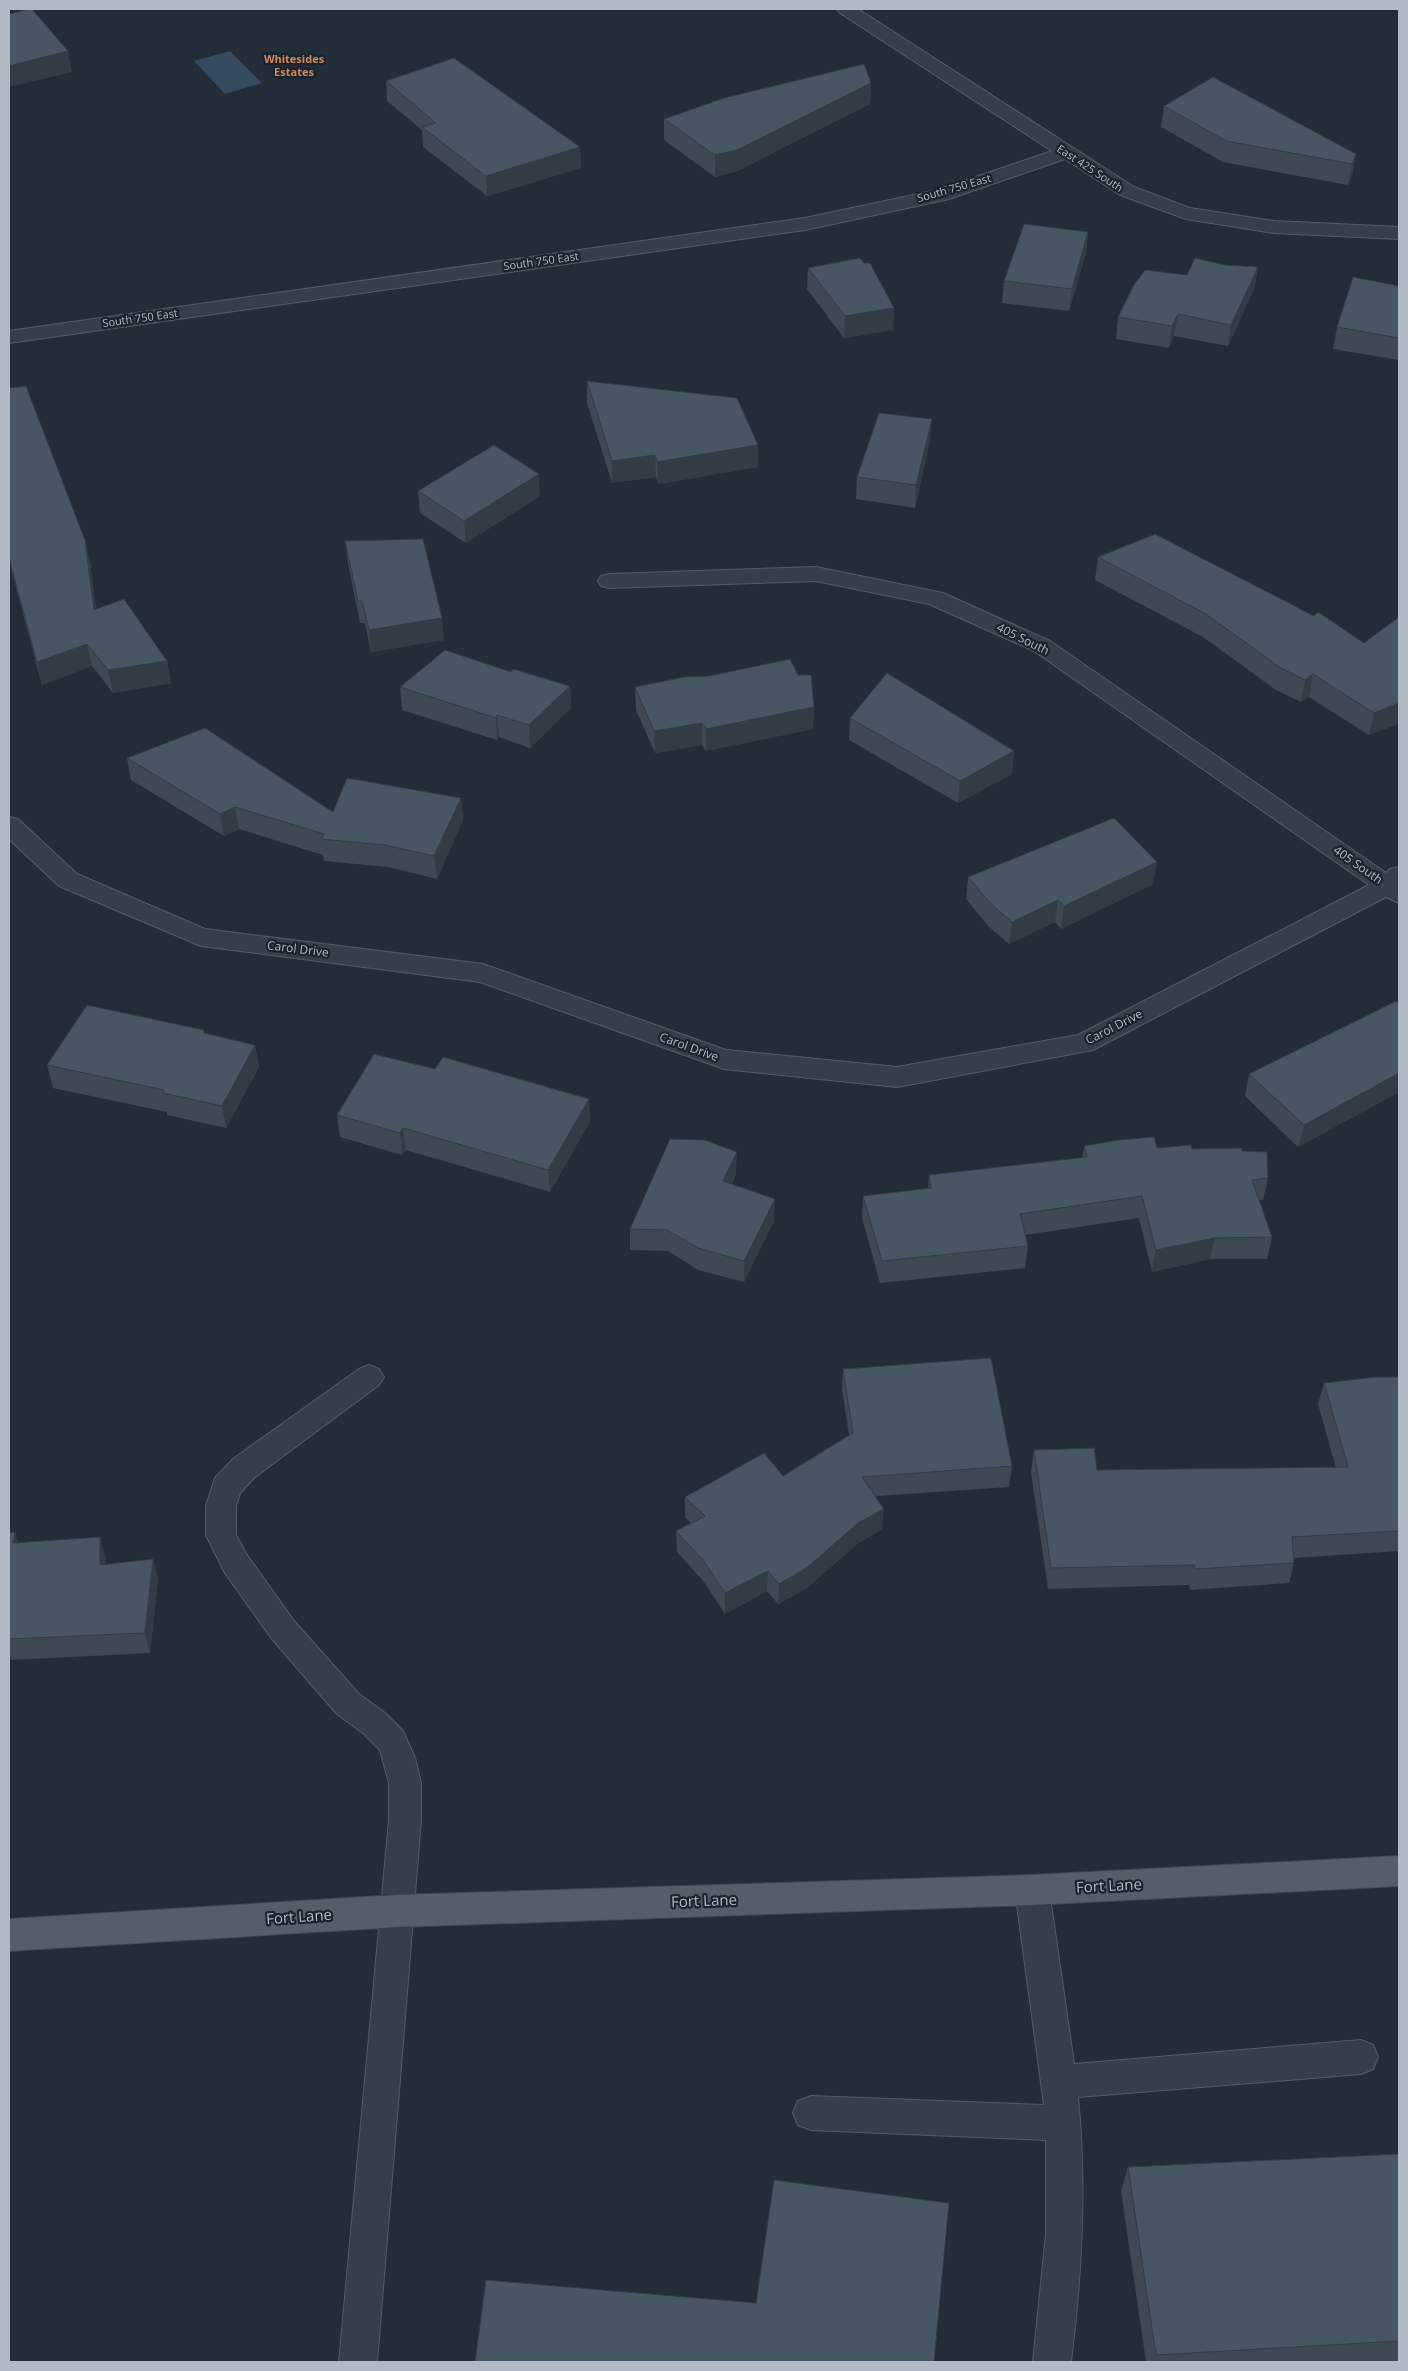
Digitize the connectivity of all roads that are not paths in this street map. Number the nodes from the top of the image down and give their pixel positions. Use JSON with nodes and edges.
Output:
{"nodes":[{"id":1,"x":846,"y":9,"type":"edge"},
{"id":2,"x":1067,"y":152,"type":"junction"},
{"id":3,"x":1399,"y":233,"type":"edge"},
{"id":4,"x":9,"y":337,"type":"edge"},
{"id":5,"x":609,"y":581,"type":"dead end"},
{"id":6,"x":9,"y":825,"type":"edge"},
{"id":7,"x":1395,"y":885,"type":"edge"},
{"id":8,"x":369,"y":1377,"type":"dead end"},
{"id":9,"x":1399,"y":1872,"type":"edge"},
{"id":10,"x":1032,"y":1890,"type":"junction"},
{"id":11,"x":397,"y":1911,"type":"junction"},
{"id":12,"x":9,"y":1935,"type":"edge"},
{"id":13,"x":1361,"y":2057,"type":"dead end"},
{"id":14,"x":1060,"y":2082,"type":"junction"},
{"id":15,"x":811,"y":2113,"type":"dead end"},
{"id":16,"x":1062,"y":2123,"type":"junction"},
{"id":17,"x":358,"y":2362,"type":"edge"},
{"id":18,"x":1052,"y":2362,"type":"edge"}],
"edges":[{"from":1,"to":2,"type":"street","name":"East 425 South"},
{"from":2,"to":3,"type":"street","name":"East 425 South"},
{"from":2,"to":4,"type":"street","name":"South 750 East"},
{"from":5,"to":7,"type":"street","name":"405 South"},
{"from":6,"to":7,"type":"street","name":"Carol Drive"},
{"from":8,"to":11,"type":"street"},
{"from":9,"to":10,"type":"main road","name":"Fort Lane"},
{"from":10,"to":11,"type":"main road","name":"Fort Lane"},
{"from":10,"to":14,"type":"street"},
{"from":11,"to":12,"type":"main road","name":"Fort Lane"},
{"from":11,"to":17,"type":"street"},
{"from":13,"to":14,"type":"street"},
{"from":14,"to":16,"type":"street"},
{"from":15,"to":16,"type":"street"},
{"from":16,"to":18,"type":"street"}]}
